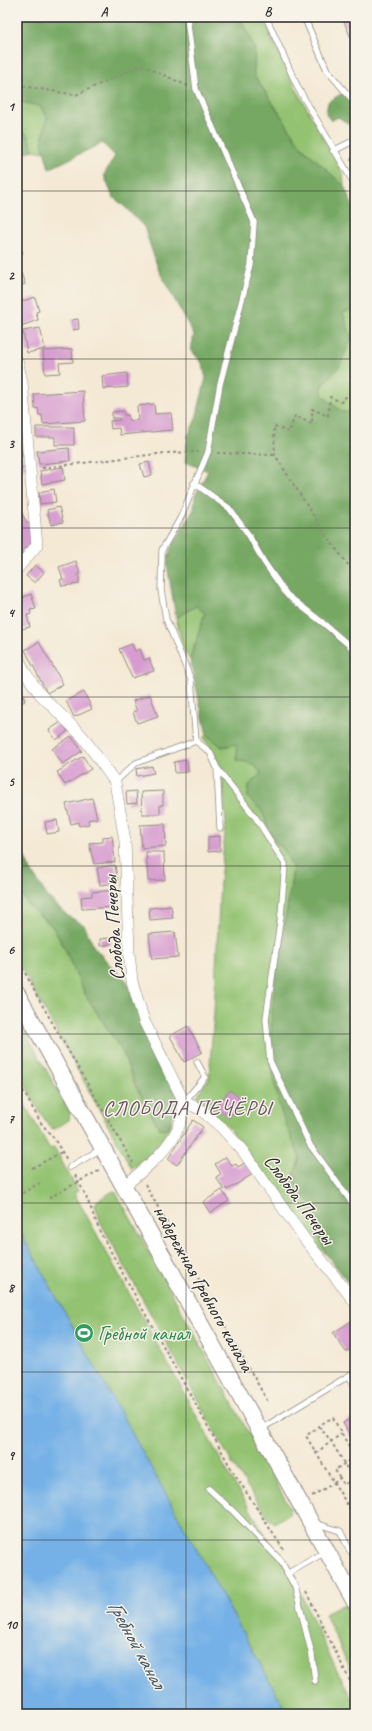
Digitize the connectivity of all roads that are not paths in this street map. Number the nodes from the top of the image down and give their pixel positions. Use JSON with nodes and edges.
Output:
{"nodes":[{"id":1,"x":187,"y":17,"type":"edge"},
{"id":2,"x":266,"y":17,"type":"edge"},
{"id":3,"x":306,"y":18,"type":"edge"},
{"id":4,"x":355,"y":103,"type":"edge"},
{"id":5,"x":355,"y":140,"type":"edge"},
{"id":6,"x":334,"y":151,"type":"junction"},
{"id":7,"x":355,"y":185,"type":"edge"},
{"id":8,"x":17,"y":360,"type":"edge"},
{"id":9,"x":194,"y":483,"type":"junction"},
{"id":10,"x":17,"y":569,"type":"edge"},
{"id":11,"x":355,"y":653,"type":"edge"},
{"id":12,"x":17,"y":655,"type":"edge"},
{"id":13,"x":196,"y":741,"type":"junction"},
{"id":14,"x":217,"y":768,"type":"junction"},
{"id":15,"x":115,"y":782,"type":"junction"},
{"id":16,"x":220,"y":828,"type":"dead end"},
{"id":17,"x":17,"y":994,"type":"edge"},
{"id":18,"x":198,"y":1062,"type":"dead end"},
{"id":19,"x":184,"y":1102,"type":"junction"},
{"id":20,"x":103,"y":1148,"type":"junction"},
{"id":21,"x":70,"y":1167,"type":"road end"},
{"id":22,"x":124,"y":1186,"type":"junction"},
{"id":23,"x":355,"y":1207,"type":"edge"},
{"id":24,"x":355,"y":1302,"type":"edge"},
{"id":25,"x":355,"y":1372,"type":"edge"},
{"id":26,"x":349,"y":1376,"type":"junction"},
{"id":27,"x":355,"y":1386,"type":"edge"},
{"id":28,"x":259,"y":1430,"type":"junction"},
{"id":29,"x":209,"y":1489,"type":"dead end"},
{"id":30,"x":310,"y":1521,"type":"junction"},
{"id":31,"x":327,"y":1551,"type":"junction"},
{"id":32,"x":355,"y":1554,"type":"edge"},
{"id":33,"x":287,"y":1574,"type":"junction"},
{"id":34,"x":355,"y":1602,"type":"edge"},
{"id":35,"x":315,"y":1681,"type":"dead end"}],
"edges":[{"from":1,"to":9,"type":"lane"},
{"from":2,"to":6,"type":"lane"},
{"from":3,"to":4,"type":"lane"},
{"from":5,"to":6,"type":"lane"},
{"from":6,"to":7,"type":"lane"},
{"from":8,"to":10,"type":"street"},
{"from":9,"to":11,"type":"lane"},
{"from":9,"to":13,"type":"lane"},
{"from":12,"to":15,"type":"street","name":"Слобода Печеры"},
{"from":13,"to":14,"type":"lane"},
{"from":13,"to":15,"type":"lane"},
{"from":14,"to":16,"type":"lane"},
{"from":14,"to":23,"type":"lane"},
{"from":15,"to":19,"type":"street","name":"Слобода Печеры"},
{"from":17,"to":20,"type":"street","name":"набережная Гребного канала"},
{"from":18,"to":19,"type":"lane"},
{"from":19,"to":22,"type":"street"},
{"from":19,"to":24,"type":"street","name":"Слобода Печеры"},
{"from":20,"to":21,"type":"lane"},
{"from":20,"to":22,"type":"street","name":"набережная Гребного канала"},
{"from":22,"to":28,"type":"street","name":"набережная Гребного канала"},
{"from":25,"to":26,"type":"lane"},
{"from":26,"to":27,"type":"lane"},
{"from":26,"to":28,"type":"lane"},
{"from":28,"to":30,"type":"street","name":"набережная Гребного канала"},
{"from":29,"to":33,"type":"lane"},
{"from":30,"to":31,"type":"street","name":"набережная Гребного канала"},
{"from":30,"to":32,"type":"lane"},
{"from":31,"to":33,"type":"lane"},
{"from":31,"to":34,"type":"street","name":"набережная Гребного канала"},
{"from":33,"to":35,"type":"lane"}]}
